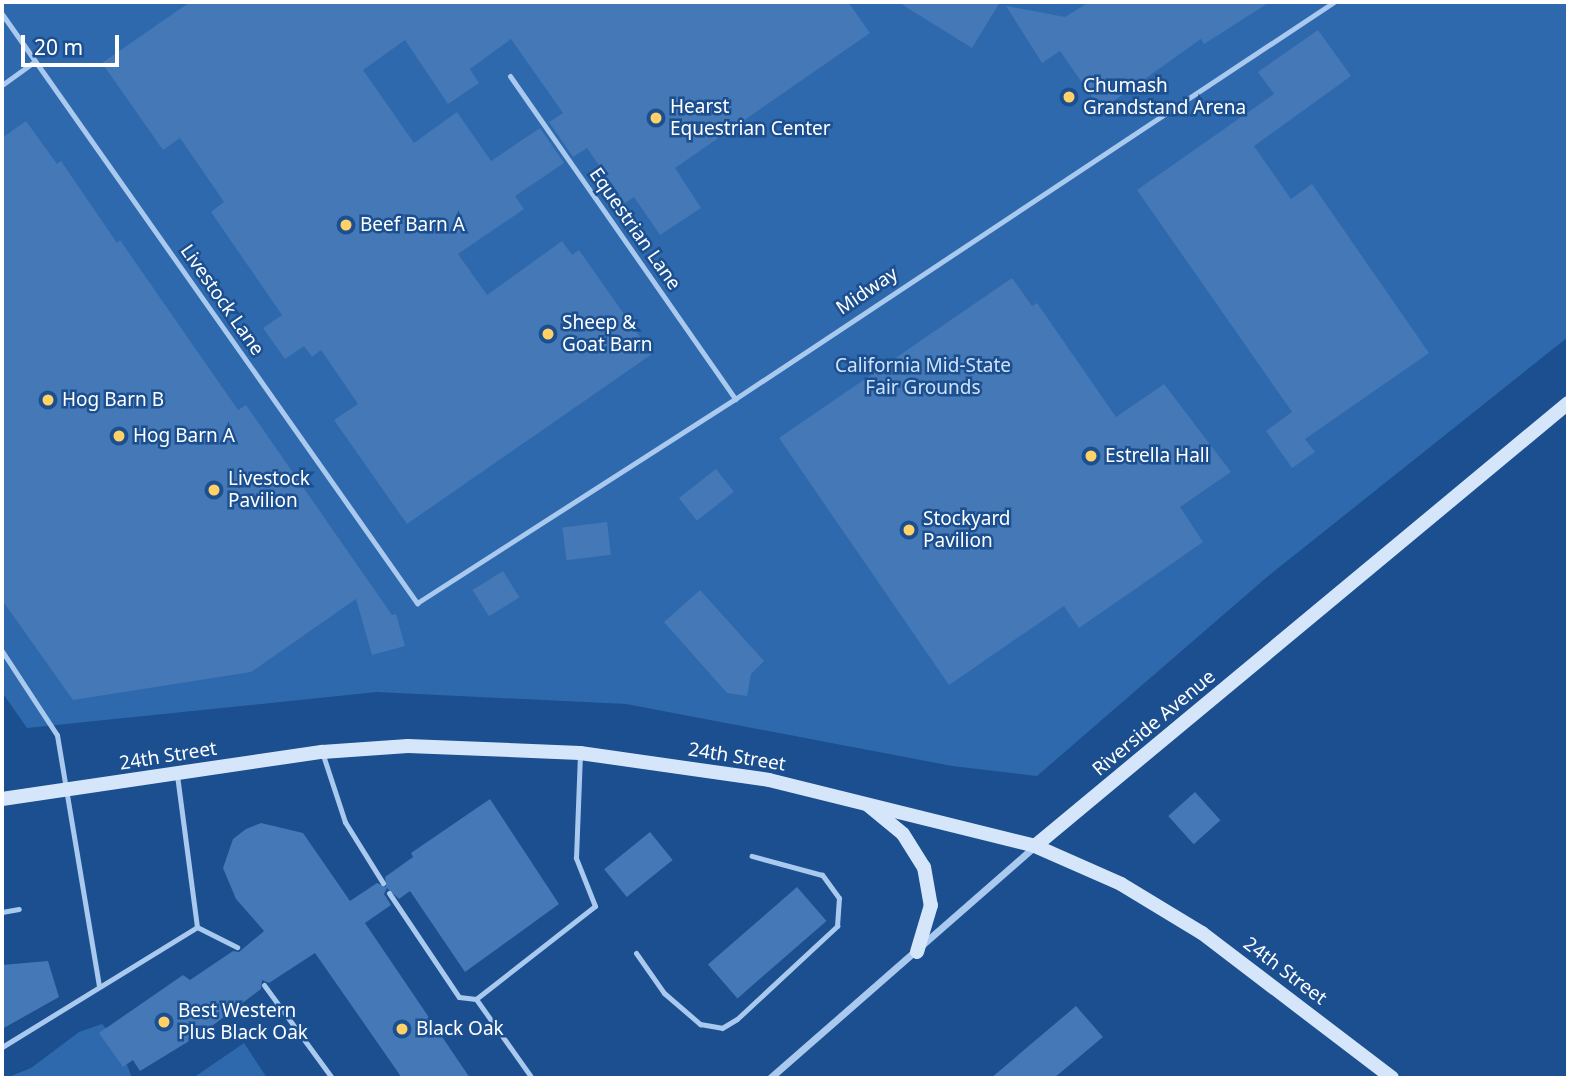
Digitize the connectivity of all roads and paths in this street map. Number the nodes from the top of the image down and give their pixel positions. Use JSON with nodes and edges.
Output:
{"nodes":[{"id":1,"x":1334,"y":2,"type":"edge"},
{"id":2,"x":2,"y":14,"type":"edge"},
{"id":3,"x":35,"y":61,"type":"junction"},
{"id":4,"x":510,"y":76,"type":"dead end"},
{"id":5,"x":2,"y":85,"type":"edge"},
{"id":6,"x":735,"y":399,"type":"junction"},
{"id":7,"x":1568,"y":403,"type":"edge"},
{"id":8,"x":417,"y":603,"type":"joint"},
{"id":9,"x":2,"y":651,"type":"edge"},
{"id":10,"x":322,"y":752,"type":"junction"},
{"id":11,"x":580,"y":753,"type":"junction"},
{"id":12,"x":177,"y":774,"type":"junction"},
{"id":13,"x":69,"y":790,"type":"junction"},
{"id":14,"x":2,"y":799,"type":"edge"},
{"id":15,"x":864,"y":802,"type":"junction"},
{"id":16,"x":1035,"y":846,"type":"junction"},
{"id":17,"x":751,"y":856,"type":"dead end"},
{"id":18,"x":383,"y":883,"type":"dead end"},
{"id":19,"x":389,"y":893,"type":"dead end"},
{"id":20,"x":19,"y":909,"type":"dead end"},
{"id":21,"x":2,"y":912,"type":"edge"},
{"id":22,"x":197,"y":927,"type":"junction"},
{"id":23,"x":237,"y":947,"type":"dead end"},
{"id":24,"x":917,"y":952,"type":"junction"},
{"id":25,"x":636,"y":953,"type":"dead end"},
{"id":26,"x":264,"y":985,"type":"dead end"},
{"id":27,"x":99,"y":986,"type":"junction"},
{"id":28,"x":476,"y":999,"type":"junction"},
{"id":29,"x":2,"y":1047,"type":"edge"},
{"id":30,"x":332,"y":1078,"type":"edge"},
{"id":31,"x":532,"y":1078,"type":"edge"},
{"id":32,"x":770,"y":1078,"type":"edge"},
{"id":33,"x":1392,"y":1078,"type":"edge"}],
"edges":[{"from":1,"to":6,"type":"lane","name":"Midway"},
{"from":2,"to":3,"type":"lane","name":"Livestock Lane"},
{"from":3,"to":5,"type":"lane"},
{"from":3,"to":8,"type":"lane","name":"Livestock Lane"},
{"from":4,"to":6,"type":"lane","name":"Equestrian Lane"},
{"from":6,"to":8,"type":"lane","name":"Midway"},
{"from":7,"to":16,"type":"main road","name":"Riverside Avenue"},
{"from":9,"to":13,"type":"lane"},
{"from":10,"to":11,"type":"main road","name":"24th Street"},
{"from":10,"to":12,"type":"main road","name":"24th Street"},
{"from":10,"to":18,"type":"lane"},
{"from":11,"to":15,"type":"main road","name":"24th Street"},
{"from":11,"to":28,"type":"lane"},
{"from":12,"to":13,"type":"main road","name":"24th Street"},
{"from":12,"to":22,"type":"lane"},
{"from":13,"to":14,"type":"main road","name":"24th Street"},
{"from":13,"to":27,"type":"lane"},
{"from":15,"to":16,"type":"main road","name":"24th Street"},
{"from":15,"to":24,"type":"main road"},
{"from":16,"to":24,"type":"street","name":"Riverside Avenue"},
{"from":16,"to":33,"type":"main road","name":"24th Street"},
{"from":17,"to":25,"type":"lane"},
{"from":19,"to":28,"type":"lane"},
{"from":20,"to":21,"type":"lane"},
{"from":22,"to":23,"type":"lane"},
{"from":22,"to":27,"type":"lane"},
{"from":24,"to":32,"type":"street","name":"Riverside Avenue"},
{"from":26,"to":30,"type":"lane"},
{"from":27,"to":29,"type":"lane"},
{"from":28,"to":31,"type":"lane"}]}
